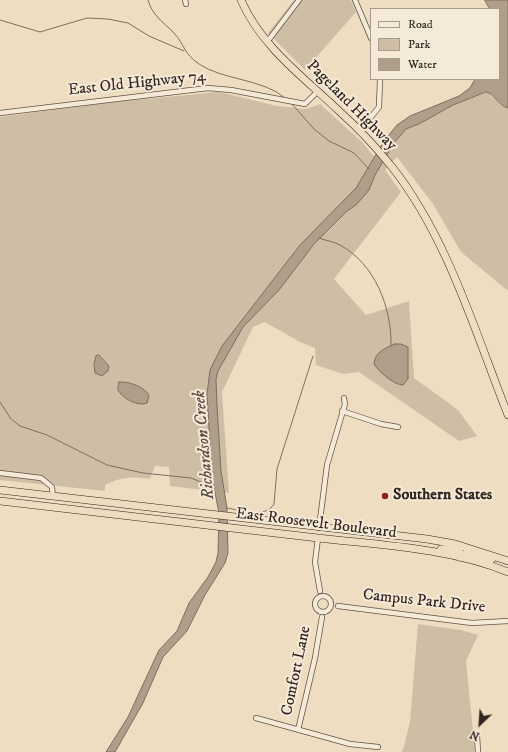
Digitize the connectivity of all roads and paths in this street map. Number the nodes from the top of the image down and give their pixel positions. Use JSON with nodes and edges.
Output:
{"nodes":[{"id":1,"x":241,"y":0,"type":"edge"},
{"id":2,"x":299,"y":0,"type":"edge"},
{"id":3,"x":355,"y":0,"type":"edge"},
{"id":4,"x":370,"y":36,"type":"edge"},
{"id":5,"x":267,"y":42,"type":"junction"},
{"id":6,"x":380,"y":80,"type":"edge"},
{"id":7,"x":318,"y":91,"type":"junction"},
{"id":8,"x":0,"y":113,"type":"edge"},
{"id":9,"x":360,"y":131,"type":"junction"},
{"id":10,"x":344,"y":398,"type":"dead end"},
{"id":11,"x":342,"y":411,"type":"junction"},
{"id":12,"x":508,"y":416,"type":"edge"},
{"id":13,"x":398,"y":427,"type":"dead end"},
{"id":14,"x":0,"y":473,"type":"edge"},
{"id":15,"x":0,"y":490,"type":"edge"},
{"id":16,"x":53,"y":496,"type":"junction"},
{"id":17,"x":0,"y":498,"type":"edge"},
{"id":18,"x":0,"y":501,"type":"edge"},
{"id":19,"x":130,"y":506,"type":"junction"},
{"id":20,"x":54,"y":507,"type":"junction"},
{"id":21,"x":319,"y":528,"type":"junction"},
{"id":22,"x":262,"y":531,"type":"junction"},
{"id":23,"x":384,"y":535,"type":"junction"},
{"id":24,"x":318,"y":538,"type":"junction"},
{"id":25,"x":462,"y":546,"type":"junction"},
{"id":26,"x":417,"y":550,"type":"junction"},
{"id":27,"x":459,"y":557,"type":"junction"},
{"id":28,"x":508,"y":560,"type":"edge"},
{"id":29,"x":508,"y":564,"type":"edge"},
{"id":30,"x":508,"y":572,"type":"edge"},
{"id":31,"x":321,"y":597,"type":"junction"},
{"id":32,"x":331,"y":605,"type":"junction"},
{"id":33,"x":323,"y":615,"type":"junction"},
{"id":34,"x":508,"y":621,"type":"edge"},
{"id":35,"x":256,"y":718,"type":"dead end"},
{"id":36,"x":298,"y":730,"type":"junction"},
{"id":37,"x":477,"y":736,"type":"dead end"},
{"id":38,"x":378,"y":747,"type":"dead end"},
{"id":39,"x":478,"y":752,"type":"edge"}],
"edges":[{"from":1,"to":5,"type":"highway","name":"Pageland Highway"},
{"from":2,"to":5,"type":"street"},
{"from":3,"to":4,"type":"street"},
{"from":5,"to":7,"type":"highway","name":"Pageland Highway"},
{"from":6,"to":9,"type":"street"},
{"from":7,"to":8,"type":"street","name":"East Old Highway 74"},
{"from":7,"to":9,"type":"highway","name":"Pageland Highway"},
{"from":9,"to":12,"type":"highway","name":"Pageland Highway"},
{"from":10,"to":11,"type":"street"},
{"from":11,"to":13,"type":"street"},
{"from":11,"to":21,"type":"street"},
{"from":14,"to":16,"type":"street"},
{"from":15,"to":16,"type":"highway","name":"East Roosevelt Boulevard"},
{"from":16,"to":17,"type":"highway"},
{"from":16,"to":19,"type":"highway","name":"East Roosevelt Boulevard"},
{"from":18,"to":20,"type":"highway","name":"East Roosevelt Boulevard"},
{"from":19,"to":20,"type":"highway"},
{"from":19,"to":21,"type":"highway","name":"East Roosevelt Boulevard"},
{"from":20,"to":22,"type":"highway","name":"East Roosevelt Boulevard"},
{"from":21,"to":22,"type":"highway"},
{"from":21,"to":23,"type":"highway","name":"East Roosevelt Boulevard"},
{"from":22,"to":24,"type":"highway","name":"East Roosevelt Boulevard"},
{"from":23,"to":24,"type":"highway"},
{"from":23,"to":25,"type":"highway","name":"East Roosevelt Boulevard"},
{"from":24,"to":26,"type":"highway","name":"East Roosevelt Boulevard"},
{"from":24,"to":31,"type":"street"},
{"from":25,"to":26,"type":"highway"},
{"from":25,"to":28,"type":"highway","name":"East Roosevelt Boulevard"},
{"from":26,"to":27,"type":"highway","name":"East Roosevelt Boulevard"},
{"from":27,"to":29,"type":"highway"},
{"from":27,"to":30,"type":"highway","name":"East Roosevelt Boulevard"},
{"from":31,"to":32,"type":"street"},
{"from":31,"to":33,"type":"street","name":"Comfort Lane"},
{"from":32,"to":33,"type":"street","name":"Comfort Lane"},
{"from":32,"to":34,"type":"street","name":"Campus Park Drive"},
{"from":33,"to":36,"type":"street","name":"Comfort Lane"},
{"from":35,"to":36,"type":"street"},
{"from":36,"to":38,"type":"street"},
{"from":37,"to":39,"type":"street"}]}
